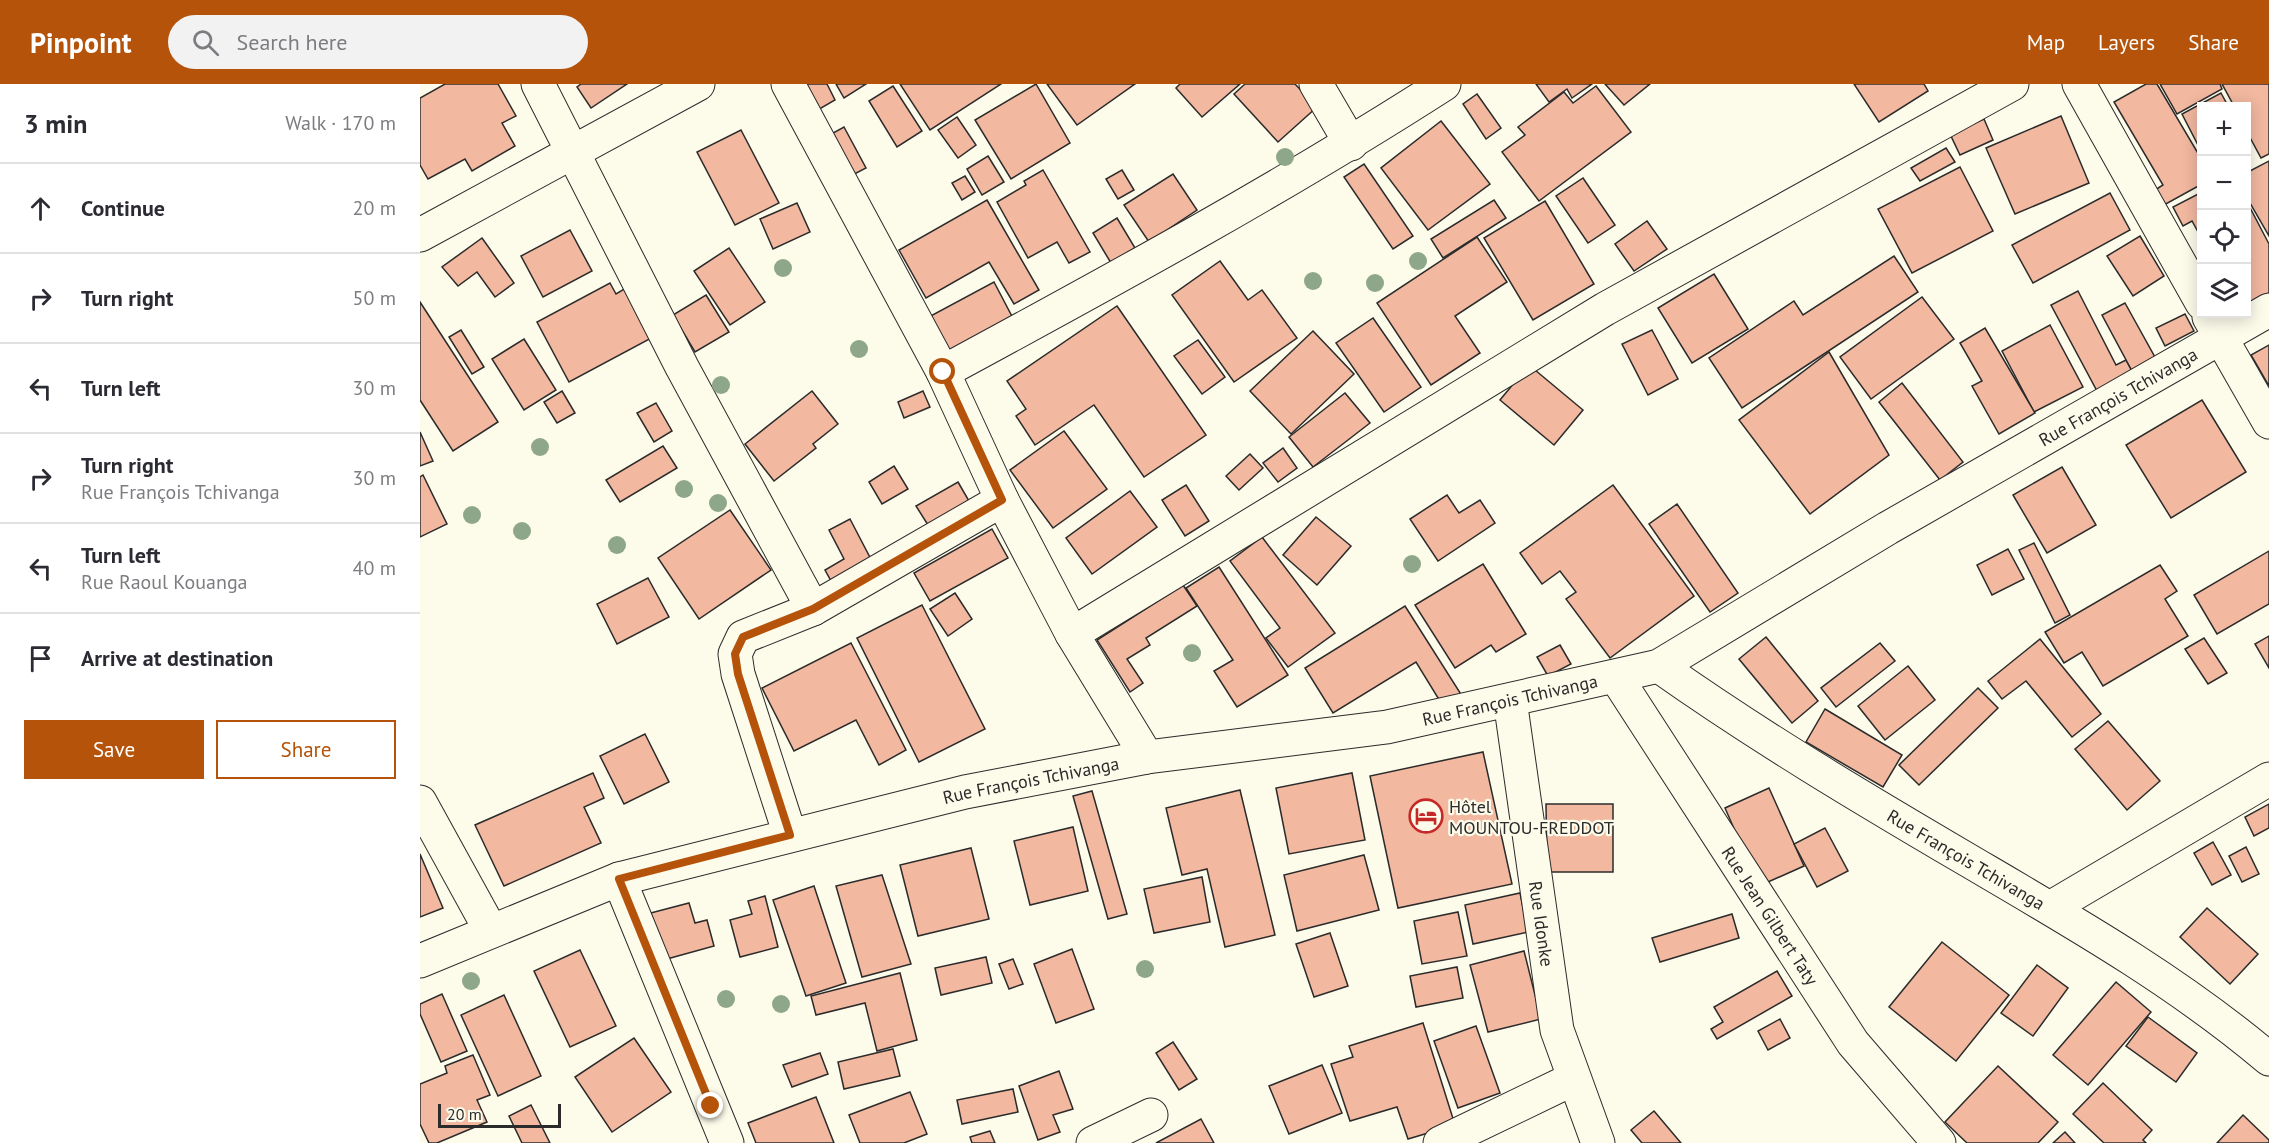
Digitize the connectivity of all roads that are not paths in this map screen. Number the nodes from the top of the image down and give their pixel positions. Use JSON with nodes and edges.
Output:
{"nodes":[{"id":1,"x":538,"y":84,"type":"edge"},
{"id":2,"x":698,"y":84,"type":"edge"},
{"id":3,"x":788,"y":84,"type":"edge"},
{"id":4,"x":1316,"y":84,"type":"edge"},
{"id":5,"x":1444,"y":84,"type":"edge"},
{"id":6,"x":2012,"y":84,"type":"edge"},
{"id":7,"x":2079,"y":84,"type":"edge"},
{"id":8,"x":1351,"y":144,"type":"junction"},
{"id":9,"x":571,"y":151,"type":"junction"},
{"id":10,"x":420,"y":235,"type":"edge"},
{"id":11,"x":2197,"y":294,"type":"edge"},
{"id":12,"x":2269,"y":310,"type":"edge"},
{"id":13,"x":2214,"y":325,"type":"edge"},
{"id":14,"x":943,"y":372,"type":"junction"},
{"id":15,"x":2269,"y":423,"type":"edge"},
{"id":16,"x":1002,"y":500,"type":"junction"},
{"id":17,"x":813,"y":609,"type":"junction"},
{"id":18,"x":1072,"y":634,"type":"junction"},
{"id":19,"x":1659,"y":666,"type":"junction"},
{"id":20,"x":1616,"y":677,"type":"junction"},
{"id":21,"x":1510,"y":700,"type":"junction"},
{"id":22,"x":1147,"y":757,"type":"junction"},
{"id":23,"x":2269,"y":779,"type":"edge"},
{"id":24,"x":420,"y":802,"type":"edge"},
{"id":25,"x":790,"y":835,"type":"junction"},
{"id":26,"x":619,"y":879,"type":"junction"},
{"id":27,"x":2050,"y":908,"type":"junction"},
{"id":28,"x":491,"y":931,"type":"junction"},
{"id":29,"x":420,"y":962,"type":"edge"},
{"id":30,"x":2269,"y":1059,"type":"edge"},
{"id":31,"x":1573,"y":1079,"type":"junction"},
{"id":32,"x":1151,"y":1115,"type":"dead end"},
{"id":33,"x":727,"y":1143,"type":"edge"},
{"id":34,"x":1093,"y":1143,"type":"edge"},
{"id":35,"x":1440,"y":1143,"type":"edge"},
{"id":36,"x":1598,"y":1143,"type":"edge"},
{"id":37,"x":1939,"y":1143,"type":"edge"}],
"edges":[{"from":1,"to":9,"type":"street"},
{"from":2,"to":9,"type":"street"},
{"from":3,"to":14,"type":"street"},
{"from":4,"to":8,"type":"street"},
{"from":5,"to":8,"type":"street"},
{"from":6,"to":18,"type":"street"},
{"from":7,"to":11,"type":"street"},
{"from":8,"to":14,"type":"street"},
{"from":9,"to":10,"type":"street"},
{"from":9,"to":17,"type":"street"},
{"from":12,"to":13,"type":"street","name":"Rue François Tchivanga"},
{"from":13,"to":15,"type":"street"},
{"from":13,"to":19,"type":"street","name":"Rue François Tchivanga"},
{"from":14,"to":16,"type":"street"},
{"from":16,"to":17,"type":"street"},
{"from":16,"to":18,"type":"street"},
{"from":17,"to":25,"type":"street"},
{"from":18,"to":22,"type":"street"},
{"from":19,"to":20,"type":"street","name":"Rue François Tchivanga"},
{"from":19,"to":27,"type":"street","name":"Rue François Tchivanga"},
{"from":20,"to":21,"type":"street","name":"Rue François Tchivanga"},
{"from":20,"to":37,"type":"street","name":"Rue Jean Gilbert Taty"},
{"from":21,"to":22,"type":"street","name":"Rue François Tchivanga"},
{"from":21,"to":31,"type":"street","name":"Rue Idonke"},
{"from":22,"to":25,"type":"street","name":"Rue François Tchivanga"},
{"from":23,"to":27,"type":"street"},
{"from":24,"to":28,"type":"street"},
{"from":25,"to":26,"type":"street","name":"Rue François Tchivanga"},
{"from":26,"to":28,"type":"street","name":"Rue François Tchivanga"},
{"from":26,"to":33,"type":"street"},
{"from":27,"to":30,"type":"street","name":"Rue François Tchivanga"},
{"from":28,"to":29,"type":"street","name":"Rue François Tchivanga"},
{"from":31,"to":35,"type":"street"},
{"from":31,"to":36,"type":"street","name":"Rue Idonke"},
{"from":32,"to":34,"type":"street"}]}
